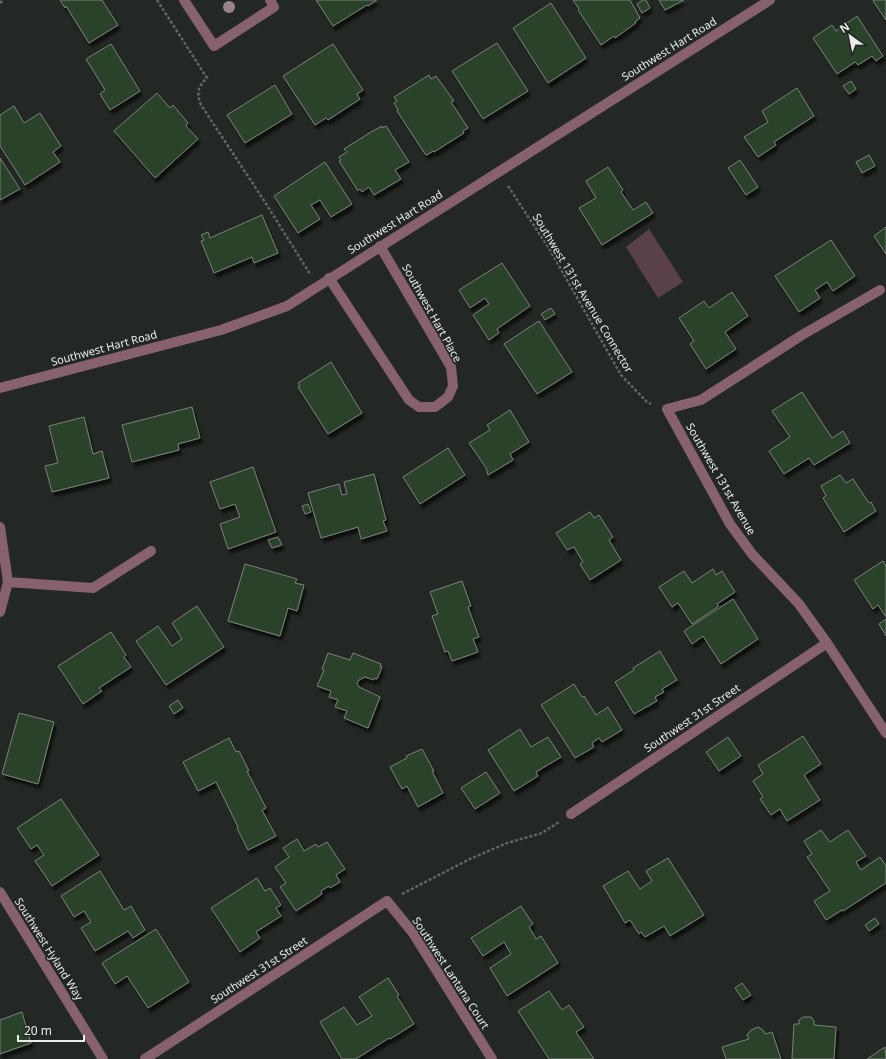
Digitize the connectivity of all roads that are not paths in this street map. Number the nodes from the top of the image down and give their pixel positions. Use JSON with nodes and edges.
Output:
{"nodes":[{"id":1,"x":184,"y":0,"type":"edge"},
{"id":2,"x":270,"y":0,"type":"edge"},
{"id":3,"x":770,"y":0,"type":"edge"},
{"id":4,"x":380,"y":246,"type":"junction"},
{"id":5,"x":329,"y":278,"type":"junction"},
{"id":6,"x":880,"y":290,"type":"dead end"},
{"id":7,"x":0,"y":388,"type":"edge"},
{"id":8,"x":0,"y":527,"type":"edge"},
{"id":9,"x":151,"y":551,"type":"dead end"},
{"id":10,"x":8,"y":582,"type":"junction"},
{"id":11,"x":0,"y":612,"type":"edge"},
{"id":12,"x":827,"y":642,"type":"junction"},
{"id":13,"x":886,"y":733,"type":"edge"},
{"id":14,"x":571,"y":814,"type":"road end"},
{"id":15,"x":0,"y":892,"type":"edge"},
{"id":16,"x":387,"y":901,"type":"joint"},
{"id":17,"x":104,"y":1059,"type":"edge"},
{"id":18,"x":145,"y":1059,"type":"edge"},
{"id":19,"x":492,"y":1059,"type":"edge"}],
"edges":[{"from":1,"to":2,"type":"street"},
{"from":3,"to":4,"type":"street","name":"Southwest Hart Road"},
{"from":4,"to":5,"type":"street","name":"Southwest Hart Road"},
{"from":4,"to":5,"type":"street","name":"Southwest Hart Place"},
{"from":5,"to":7,"type":"street","name":"Southwest Hart Road"},
{"from":6,"to":12,"type":"street","name":"Southwest 131st Avenue"},
{"from":8,"to":10,"type":"street"},
{"from":9,"to":10,"type":"street"},
{"from":10,"to":11,"type":"street"},
{"from":12,"to":13,"type":"street","name":"Southwest 131st Avenue"},
{"from":12,"to":14,"type":"street","name":"Southwest 31st Street"},
{"from":15,"to":17,"type":"street","name":"Southwest Hyland Way"},
{"from":16,"to":18,"type":"street","name":"Southwest 31st Street"},
{"from":16,"to":19,"type":"street","name":"Southwest Lantana Court"}]}
